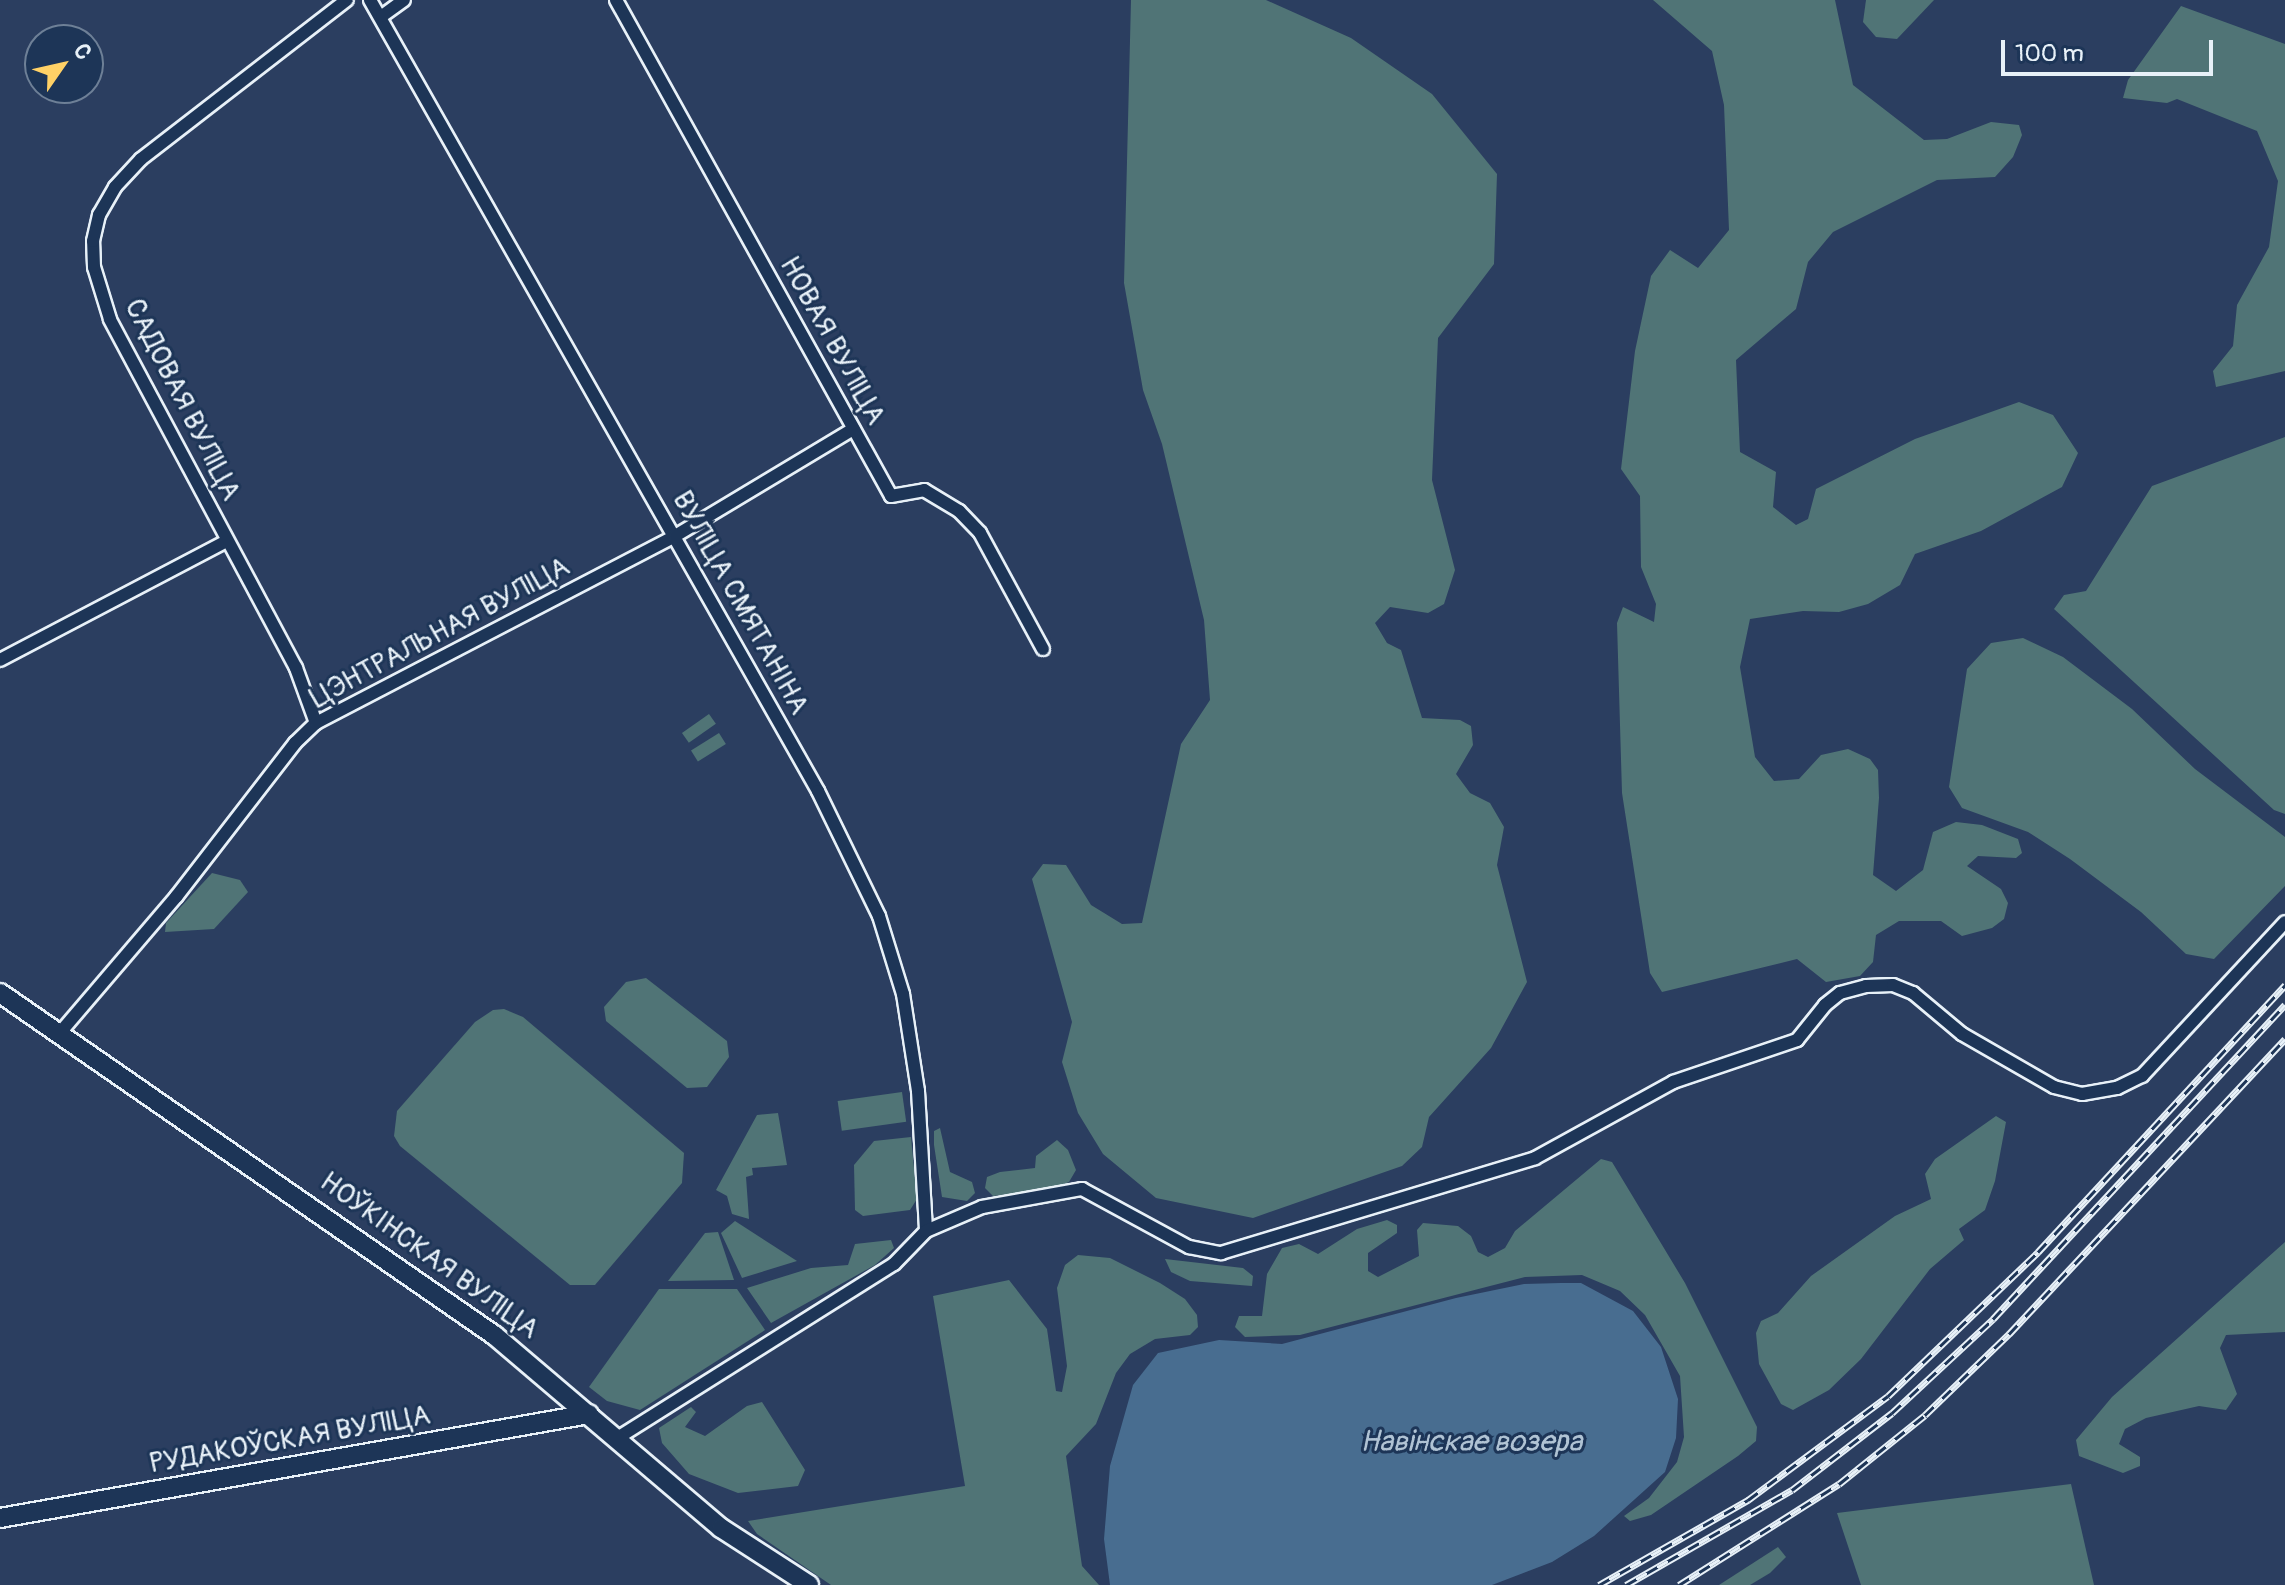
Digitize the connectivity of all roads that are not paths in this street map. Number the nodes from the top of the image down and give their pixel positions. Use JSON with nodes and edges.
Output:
{"nodes":[{"id":1,"x":347,"y":0,"type":"edge"},
{"id":2,"x":370,"y":0,"type":"edge"},
{"id":3,"x":404,"y":0,"type":"edge"},
{"id":4,"x":616,"y":0,"type":"edge"},
{"id":5,"x":382,"y":16,"type":"junction"},
{"id":6,"x":853,"y":429,"type":"junction"},
{"id":7,"x":675,"y":536,"type":"junction"},
{"id":8,"x":227,"y":541,"type":"junction"},
{"id":9,"x":1043,"y":649,"type":"dead end"},
{"id":10,"x":0,"y":660,"type":"edge"},
{"id":11,"x":316,"y":723,"type":"junction"},
{"id":12,"x":2285,"y":922,"type":"edge"},
{"id":13,"x":0,"y":993,"type":"edge"},
{"id":14,"x":58,"y":1035,"type":"junction"},
{"id":15,"x":926,"y":1231,"type":"junction"},
{"id":16,"x":589,"y":1414,"type":"junction"},
{"id":17,"x":616,"y":1439,"type":"junction"},
{"id":18,"x":0,"y":1518,"type":"edge"},
{"id":19,"x":809,"y":1585,"type":"edge"}],
"edges":[{"from":1,"to":8,"type":"street","name":"САДОВАЯ ВУЛІЦА"},
{"from":2,"to":5,"type":"street","name":"ВУЛІЦА СМЯТАНІНА"},
{"from":3,"to":5,"type":"street"},
{"from":4,"to":6,"type":"street","name":"НОВАЯ ВУЛІЦА"},
{"from":5,"to":7,"type":"street","name":"ВУЛІЦА СМЯТАНІНА"},
{"from":6,"to":7,"type":"street","name":"ЦЭНТРАЛЬНАЯ ВУЛІЦА"},
{"from":6,"to":9,"type":"street","name":"НОВАЯ ВУЛІЦА"},
{"from":7,"to":11,"type":"street","name":"ЦЭНТРАЛЬНАЯ ВУЛІЦА"},
{"from":7,"to":15,"type":"street","name":"ВУЛІЦА СМЯТАНІНА"},
{"from":8,"to":10,"type":"street"},
{"from":8,"to":11,"type":"street","name":"САДОВАЯ ВУЛІЦА"},
{"from":11,"to":14,"type":"street","name":"ЦЭНТРАЛЬНАЯ ВУЛІЦА"},
{"from":12,"to":15,"type":"street"},
{"from":13,"to":14,"type":"main road","name":"НОЎКІНСКАЯ ВУЛІЦА"},
{"from":14,"to":16,"type":"main road","name":"НОЎКІНСКАЯ ВУЛІЦА"},
{"from":15,"to":17,"type":"street"},
{"from":16,"to":17,"type":"main road","name":"НОЎКІНСКАЯ ВУЛІЦА"},
{"from":16,"to":18,"type":"main road","name":"РУДАКОЎСКАЯ ВУЛІЦА"},
{"from":17,"to":19,"type":"main road","name":"НОЎКІНСКАЯ ВУЛІЦА"}]}
